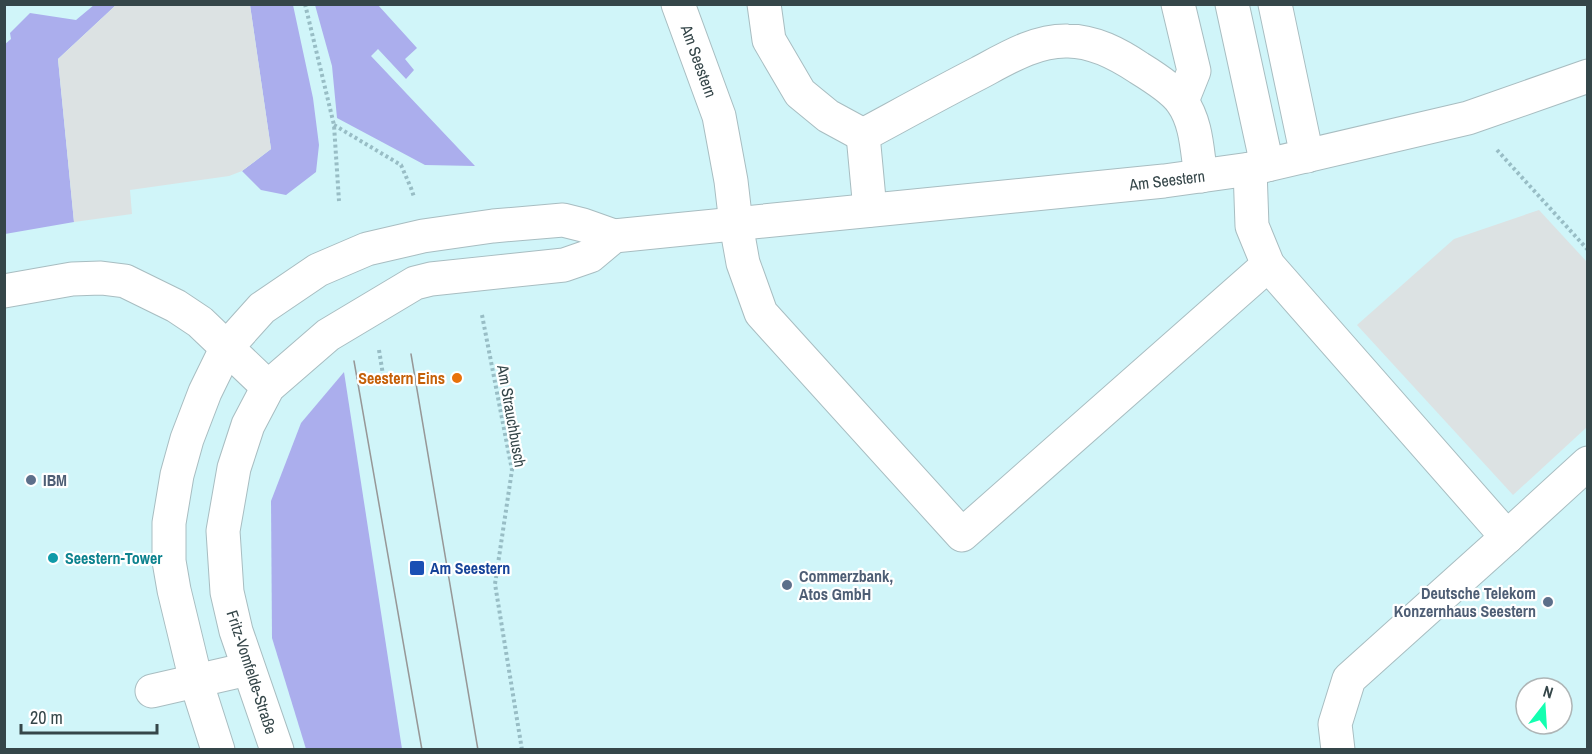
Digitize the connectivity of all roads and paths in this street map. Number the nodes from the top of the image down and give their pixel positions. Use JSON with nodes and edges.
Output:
{"nodes":[{"id":1,"x":305,"y":4,"type":"edge"},
{"id":2,"x":678,"y":4,"type":"edge"},
{"id":3,"x":764,"y":4,"type":"edge"},
{"id":4,"x":1178,"y":4,"type":"edge"},
{"id":5,"x":1232,"y":4,"type":"edge"},
{"id":6,"x":1275,"y":4,"type":"edge"},
{"id":7,"x":1587,"y":76,"type":"edge"},
{"id":8,"x":1182,"y":101,"type":"junction"},
{"id":9,"x":1468,"y":118,"type":"junction"},
{"id":10,"x":334,"y":125,"type":"junction"},
{"id":11,"x":863,"y":135,"type":"junction"},
{"id":12,"x":1307,"y":156,"type":"junction"},
{"id":13,"x":1258,"y":167,"type":"junction"},
{"id":14,"x":1201,"y":176,"type":"junction"},
{"id":15,"x":411,"y":188,"type":"dead end"},
{"id":16,"x":339,"y":201,"type":"dead end"},
{"id":17,"x":870,"y":210,"type":"junction"},
{"id":18,"x":736,"y":224,"type":"junction"},
{"id":19,"x":614,"y":236,"type":"junction"},
{"id":20,"x":1587,"y":250,"type":"edge"},
{"id":21,"x":1268,"y":265,"type":"junction"},
{"id":22,"x":4,"y":291,"type":"edge"},
{"id":23,"x":480,"y":308,"type":"dead end"},
{"id":24,"x":227,"y":347,"type":"junction"},
{"id":25,"x":268,"y":387,"type":"junction"},
{"id":26,"x":1569,"y":468,"type":"edge"},
{"id":27,"x":1507,"y":537,"type":"junction"},
{"id":28,"x":248,"y":669,"type":"junction"},
{"id":29,"x":196,"y":681,"type":"junction"},
{"id":30,"x":152,"y":691,"type":"dead end"},
{"id":31,"x":219,"y":750,"type":"edge"},
{"id":32,"x":277,"y":750,"type":"edge"},
{"id":33,"x":522,"y":750,"type":"edge"},
{"id":34,"x":1338,"y":750,"type":"edge"}],
"edges":[{"from":1,"to":10,"type":"path"},
{"from":2,"to":18,"type":"street","name":"Am Seestern"},
{"from":3,"to":11,"type":"street"},
{"from":4,"to":8,"type":"street"},
{"from":5,"to":13,"type":"street"},
{"from":6,"to":12,"type":"street"},
{"from":7,"to":9,"type":"street","name":"Am Seestern"},
{"from":8,"to":11,"type":"street"},
{"from":8,"to":14,"type":"street"},
{"from":9,"to":12,"type":"street","name":"Am Seestern"},
{"from":9,"to":20,"type":"path"},
{"from":10,"to":15,"type":"path"},
{"from":10,"to":16,"type":"path"},
{"from":11,"to":17,"type":"street"},
{"from":12,"to":13,"type":"street","name":"Am Seestern"},
{"from":13,"to":14,"type":"street","name":"Am Seestern"},
{"from":13,"to":21,"type":"street"},
{"from":14,"to":17,"type":"street","name":"Am Seestern"},
{"from":17,"to":18,"type":"street","name":"Am Seestern"},
{"from":18,"to":19,"type":"street","name":"Am Seestern"},
{"from":18,"to":21,"type":"street"},
{"from":19,"to":24,"type":"street","name":"Am Seestern"},
{"from":19,"to":25,"type":"street"},
{"from":21,"to":27,"type":"street"},
{"from":22,"to":24,"type":"street"},
{"from":23,"to":33,"type":"path","name":"Am Strauchbusch"},
{"from":24,"to":25,"type":"street"},
{"from":24,"to":29,"type":"street"},
{"from":25,"to":28,"type":"street","name":"Fritz-Vomfelde-Straße"},
{"from":26,"to":27,"type":"street"},
{"from":27,"to":34,"type":"street"},
{"from":28,"to":29,"type":"street"},
{"from":28,"to":32,"type":"street","name":"Fritz-Vomfelde-Straße"},
{"from":29,"to":30,"type":"street"},
{"from":29,"to":31,"type":"street"}]}
